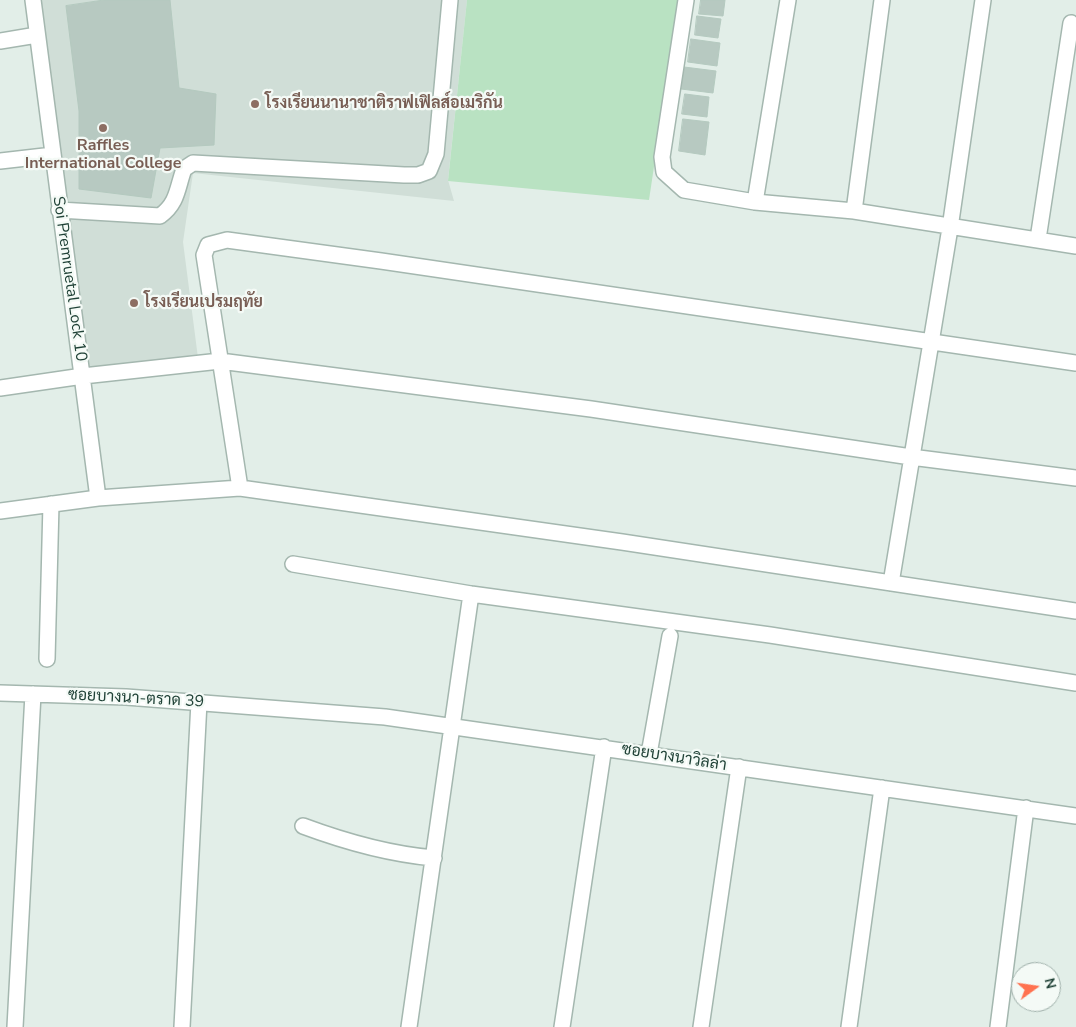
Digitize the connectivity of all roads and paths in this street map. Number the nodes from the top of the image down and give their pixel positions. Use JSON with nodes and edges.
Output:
{"nodes":[{"id":1,"x":32,"y":0,"type":"edge"},
{"id":2,"x":450,"y":0,"type":"edge"},
{"id":3,"x":686,"y":0,"type":"edge"},
{"id":4,"x":788,"y":0,"type":"edge"},
{"id":5,"x":882,"y":0,"type":"edge"},
{"id":6,"x":983,"y":0,"type":"edge"},
{"id":7,"x":1071,"y":22,"type":"dead end"},
{"id":8,"x":37,"y":35,"type":"junction"},
{"id":9,"x":0,"y":41,"type":"edge"},
{"id":10,"x":53,"y":155,"type":"junction"},
{"id":11,"x":0,"y":161,"type":"edge"},
{"id":12,"x":754,"y":202,"type":"junction"},
{"id":13,"x":59,"y":210,"type":"junction"},
{"id":14,"x":854,"y":212,"type":"junction"},
{"id":15,"x":950,"y":228,"type":"junction"},
{"id":16,"x":1038,"y":239,"type":"junction"},
{"id":17,"x":1076,"y":246,"type":"edge"},
{"id":18,"x":931,"y":342,"type":"junction"},
{"id":19,"x":220,"y":361,"type":"junction"},
{"id":20,"x":1076,"y":363,"type":"edge"},
{"id":21,"x":83,"y":376,"type":"junction"},
{"id":22,"x":0,"y":388,"type":"edge"},
{"id":23,"x":910,"y":457,"type":"junction"},
{"id":24,"x":1076,"y":478,"type":"edge"},
{"id":25,"x":240,"y":488,"type":"junction"},
{"id":26,"x":98,"y":498,"type":"junction"},
{"id":27,"x":51,"y":504,"type":"junction"},
{"id":28,"x":0,"y":511,"type":"edge"},
{"id":29,"x":293,"y":564,"type":"dead end"},
{"id":30,"x":891,"y":583,"type":"junction"},
{"id":31,"x":471,"y":594,"type":"junction"},
{"id":32,"x":1076,"y":611,"type":"edge"},
{"id":33,"x":670,"y":636,"type":"dead end"},
{"id":34,"x":47,"y":659,"type":"dead end"},
{"id":35,"x":1076,"y":683,"type":"edge"},
{"id":36,"x":0,"y":693,"type":"edge"},
{"id":37,"x":32,"y":694,"type":"junction"},
{"id":38,"x":199,"y":702,"type":"junction"},
{"id":39,"x":271,"y":708,"type":"joint"},
{"id":40,"x":452,"y":726,"type":"junction"},
{"id":41,"x":604,"y":747,"type":"junction"},
{"id":42,"x":649,"y":754,"type":"junction"},
{"id":43,"x":739,"y":768,"type":"junction"},
{"id":44,"x":882,"y":788,"type":"junction"},
{"id":45,"x":1026,"y":808,"type":"junction"},
{"id":46,"x":1076,"y":816,"type":"edge"},
{"id":47,"x":303,"y":826,"type":"dead end"},
{"id":48,"x":434,"y":858,"type":"junction"},
{"id":49,"x":15,"y":1027,"type":"edge"},
{"id":50,"x":182,"y":1027,"type":"edge"},
{"id":51,"x":409,"y":1027,"type":"edge"},
{"id":52,"x":562,"y":1027,"type":"edge"},
{"id":53,"x":701,"y":1027,"type":"edge"},
{"id":54,"x":849,"y":1027,"type":"edge"},
{"id":55,"x":998,"y":1027,"type":"edge"}],
"edges":[{"from":1,"to":8,"type":"street","name":"Soi Premruetal Lock 10"},
{"from":2,"to":13,"type":"street"},
{"from":3,"to":12,"type":"street"},
{"from":4,"to":12,"type":"street"},
{"from":5,"to":14,"type":"street"},
{"from":6,"to":15,"type":"street"},
{"from":7,"to":16,"type":"street"},
{"from":8,"to":9,"type":"street"},
{"from":8,"to":10,"type":"street","name":"Soi Premruetal Lock 10"},
{"from":10,"to":11,"type":"street"},
{"from":10,"to":13,"type":"street","name":"Soi Premruetal Lock 10"},
{"from":12,"to":14,"type":"street"},
{"from":13,"to":21,"type":"street","name":"Soi Premruetal Lock 10"},
{"from":14,"to":15,"type":"street"},
{"from":15,"to":16,"type":"street"},
{"from":15,"to":18,"type":"street"},
{"from":16,"to":17,"type":"street"},
{"from":18,"to":19,"type":"street"},
{"from":18,"to":20,"type":"street"},
{"from":18,"to":23,"type":"street"},
{"from":19,"to":21,"type":"street"},
{"from":19,"to":23,"type":"street"},
{"from":19,"to":25,"type":"street"},
{"from":21,"to":22,"type":"street"},
{"from":21,"to":26,"type":"street","name":"Soi Premruetal Lock 10"},
{"from":23,"to":24,"type":"street"},
{"from":23,"to":30,"type":"street"},
{"from":25,"to":26,"type":"street"},
{"from":25,"to":30,"type":"street"},
{"from":26,"to":27,"type":"street"},
{"from":27,"to":28,"type":"street"},
{"from":27,"to":34,"type":"street"},
{"from":29,"to":31,"type":"street"},
{"from":30,"to":32,"type":"street"},
{"from":31,"to":35,"type":"street"},
{"from":31,"to":40,"type":"street"},
{"from":33,"to":42,"type":"street"},
{"from":36,"to":37,"type":"street","name":"ซอยบางนา-ตราด 39"},
{"from":37,"to":38,"type":"street","name":"ซอยบางนา-ตราด 39"},
{"from":37,"to":49,"type":"street"},
{"from":38,"to":39,"type":"street","name":"ซอยบางนา-ตราด 39"},
{"from":38,"to":50,"type":"street"},
{"from":39,"to":40,"type":"street","name":"ซอยบางนาวิลล่า"},
{"from":40,"to":41,"type":"street","name":"ซอยบางนาวิลล่า"},
{"from":40,"to":48,"type":"street"},
{"from":41,"to":42,"type":"street","name":"ซอยบางนาวิลล่า"},
{"from":41,"to":52,"type":"street"},
{"from":42,"to":43,"type":"street","name":"ซอยบางนาวิลล่า"},
{"from":43,"to":44,"type":"street","name":"ซอยบางนาวิลล่า"},
{"from":43,"to":53,"type":"street"},
{"from":44,"to":45,"type":"street","name":"ซอยบางนาวิลล่า"},
{"from":44,"to":54,"type":"street"},
{"from":45,"to":46,"type":"street","name":"ซอยบางนาวิลล่า"},
{"from":45,"to":55,"type":"street"},
{"from":47,"to":48,"type":"street"},
{"from":48,"to":51,"type":"street"}]}
